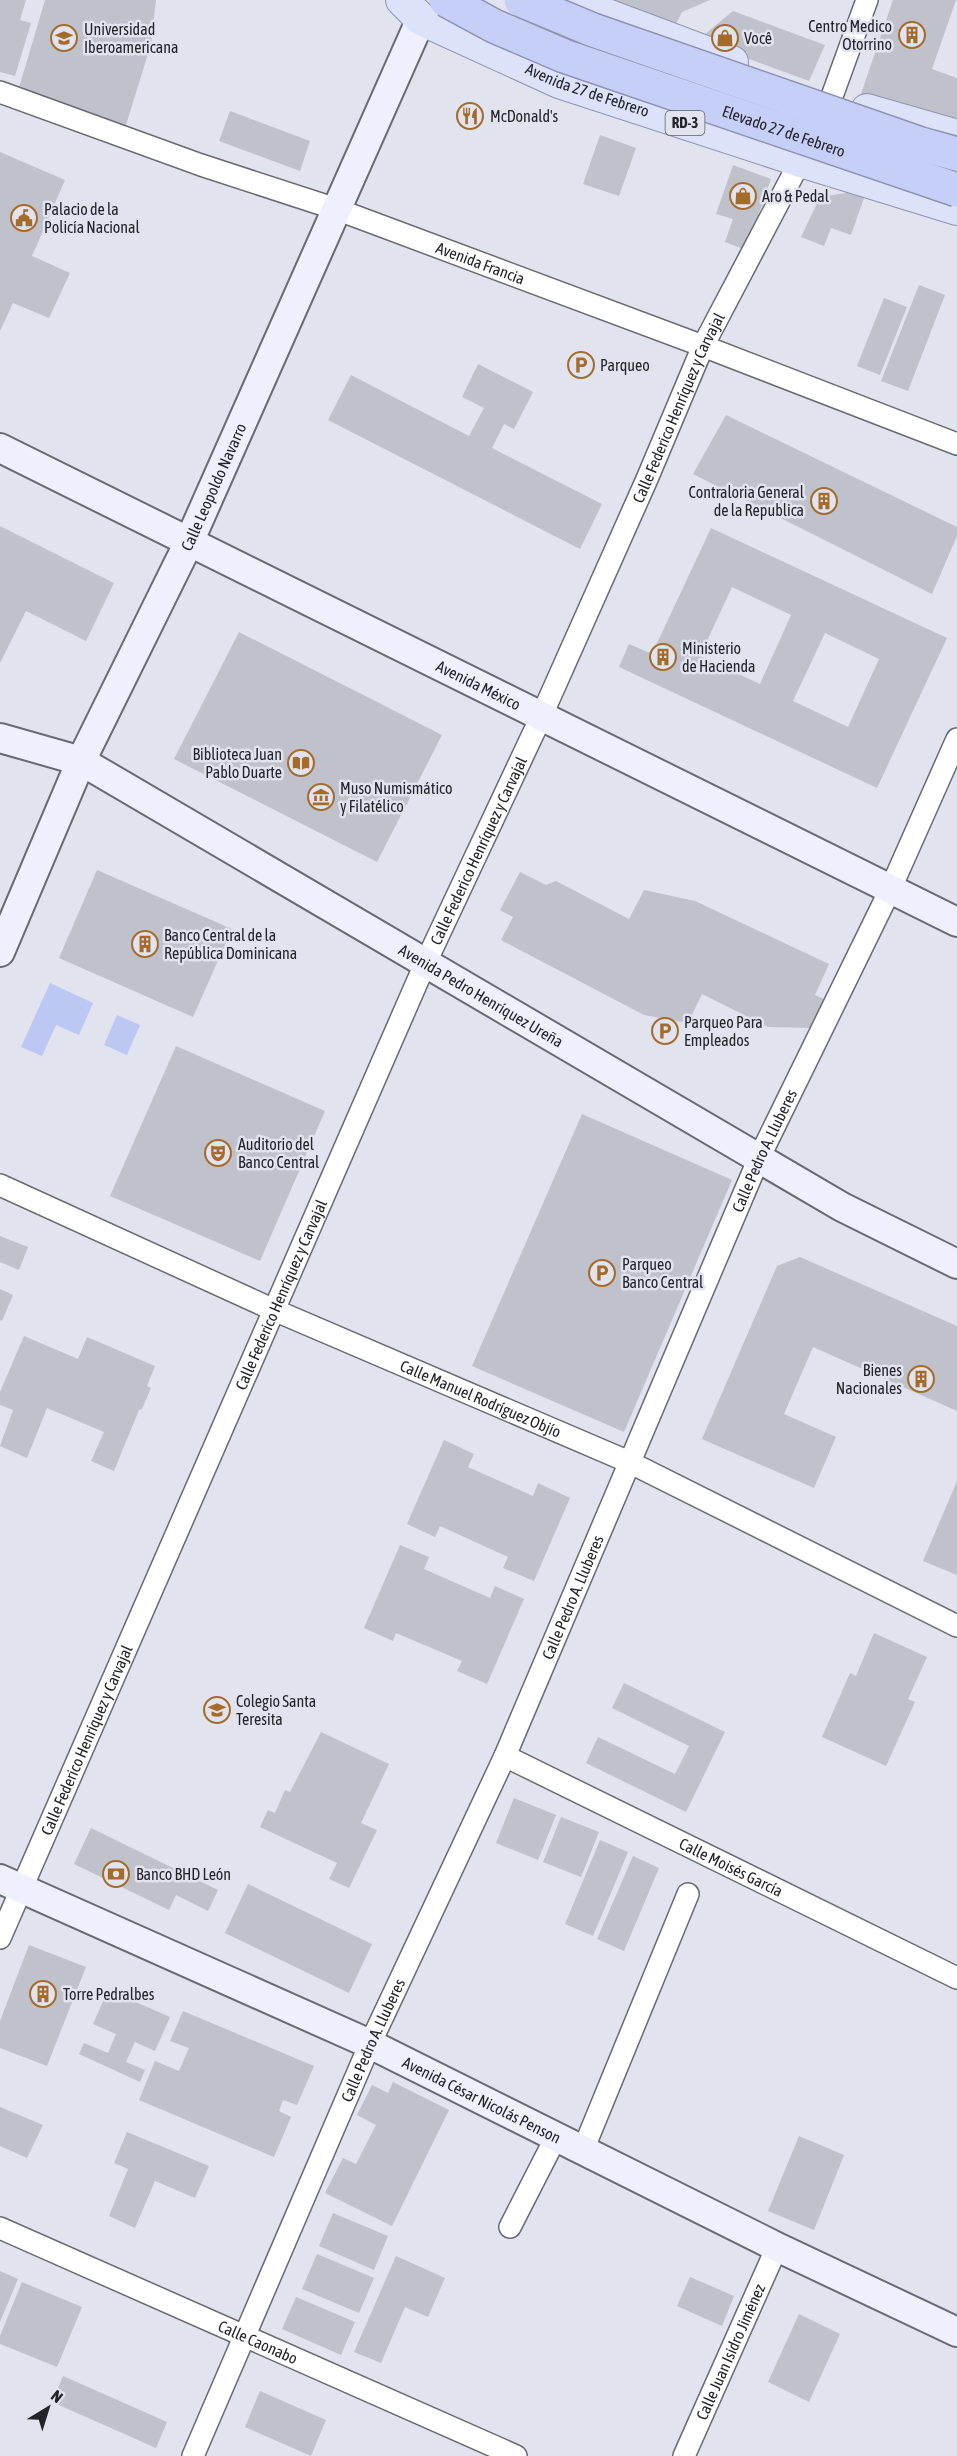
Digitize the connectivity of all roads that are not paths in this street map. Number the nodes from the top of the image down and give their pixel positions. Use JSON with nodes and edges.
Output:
{"nodes":[{"id":1,"x":521,"y":0,"type":"edge"},
{"id":2,"x":567,"y":0,"type":"edge"},
{"id":3,"x":867,"y":0,"type":"edge"},
{"id":4,"x":429,"y":5,"type":"edge"},
{"id":5,"x":0,"y":92,"type":"edge"},
{"id":6,"x":831,"y":99,"type":"junction"},
{"id":7,"x":957,"y":136,"type":"edge"},
{"id":8,"x":957,"y":154,"type":"edge"},
{"id":9,"x":801,"y":161,"type":"junction"},
{"id":10,"x":957,"y":190,"type":"edge"},
{"id":11,"x":336,"y":209,"type":"junction"},
{"id":12,"x":957,"y":209,"type":"edge"},
{"id":13,"x":703,"y":346,"type":"junction"},
{"id":14,"x":957,"y":444,"type":"edge"},
{"id":15,"x":0,"y":448,"type":"edge"},
{"id":16,"x":189,"y":542,"type":"junction"},
{"id":17,"x":541,"y":717,"type":"junction"},
{"id":18,"x":0,"y":738,"type":"edge"},
{"id":19,"x":957,"y":739,"type":"edge"},
{"id":20,"x":81,"y":760,"type":"junction"},
{"id":21,"x":890,"y":890,"type":"junction"},
{"id":22,"x":957,"y":922,"type":"edge"},
{"id":23,"x":0,"y":952,"type":"edge"},
{"id":24,"x":425,"y":964,"type":"junction"},
{"id":25,"x":759,"y":1158,"type":"junction"},
{"id":26,"x":0,"y":1185,"type":"edge"},
{"id":27,"x":957,"y":1264,"type":"edge"},
{"id":28,"x":274,"y":1310,"type":"junction"},
{"id":29,"x":629,"y":1462,"type":"junction"},
{"id":30,"x":957,"y":1626,"type":"edge"},
{"id":31,"x":505,"y":1756,"type":"junction"},
{"id":32,"x":11,"y":1884,"type":"edge"},
{"id":33,"x":688,"y":1894,"type":"dead end"},
{"id":34,"x":0,"y":1938,"type":"edge"},
{"id":35,"x":957,"y":1978,"type":"edge"},
{"id":36,"x":370,"y":2044,"type":"junction"},
{"id":37,"x":556,"y":2137,"type":"junction"},
{"id":38,"x":583,"y":2150,"type":"junction"},
{"id":39,"x":510,"y":2227,"type":"dead end"},
{"id":40,"x":0,"y":2228,"type":"edge"},
{"id":41,"x":777,"y":2247,"type":"junction"},
{"id":42,"x":957,"y":2332,"type":"edge"},
{"id":43,"x":246,"y":2338,"type":"junction"},
{"id":44,"x":193,"y":2456,"type":"edge"},
{"id":45,"x":516,"y":2456,"type":"edge"},
{"id":46,"x":684,"y":2456,"type":"edge"}],
"edges":[{"from":1,"to":8,"type":"highway","name":"Elevado 27 de Febrero","bridge":true},
{"from":2,"to":6,"type":"main road"},
{"from":3,"to":6,"type":"street","name":"Calle Federico Henríquez y Carvajal"},
{"from":4,"to":9,"type":"main road","name":"Avenida 27 de Febrero","number":"RD-3"},
{"from":4,"to":10,"type":"highway","name":"Elevado 27 de Febrero","number":"RD-3","bridge":true},
{"from":4,"to":11,"type":"main road","name":"Calle Leopoldo Navarro"},
{"from":5,"to":11,"type":"street","name":"Avenida Francia"},
{"from":6,"to":7,"type":"main road"},
{"from":6,"to":9,"type":"street","name":"Calle Federico Henríquez y Carvajal"},
{"from":9,"to":12,"type":"main road","name":"Avenida 27 de Febrero","number":"RD-3"},
{"from":9,"to":13,"type":"street","name":"Calle Federico Henríquez y Carvajal"},
{"from":11,"to":13,"type":"street","name":"Avenida Francia"},
{"from":11,"to":16,"type":"main road","name":"Calle Leopoldo Navarro"},
{"from":13,"to":14,"type":"street","name":"Avenida Francia"},
{"from":13,"to":17,"type":"street","name":"Calle Federico Henríquez y Carvajal"},
{"from":15,"to":16,"type":"main road","name":"Avenida México"},
{"from":16,"to":17,"type":"main road","name":"Avenida México"},
{"from":16,"to":20,"type":"main road","name":"Calle Leopoldo Navarro"},
{"from":17,"to":21,"type":"main road","name":"Avenida México"},
{"from":17,"to":24,"type":"street","name":"Calle Federico Henríquez y Carvajal"},
{"from":18,"to":20,"type":"main road","name":"Avenida Pedro Henríquez Ureña"},
{"from":19,"to":21,"type":"street","name":"Calle Pedro A. Lluberes"},
{"from":20,"to":23,"type":"main road","name":"Calle Leopoldo Navarro"},
{"from":20,"to":24,"type":"main road","name":"Avenida Pedro Henríquez Ureña"},
{"from":21,"to":22,"type":"main road","name":"Avenida México"},
{"from":21,"to":25,"type":"street","name":"Calle Pedro A. Lluberes"},
{"from":24,"to":25,"type":"main road","name":"Avenida Pedro Henríquez Ureña"},
{"from":24,"to":28,"type":"street","name":"Calle Federico Henríquez y Carvajal"},
{"from":25,"to":27,"type":"main road","name":"Avenida Pedro Henríquez Ureña"},
{"from":25,"to":29,"type":"street","name":"Calle Pedro A. Lluberes"},
{"from":26,"to":28,"type":"street","name":"Calle Manuel Rodríguez Objío"},
{"from":28,"to":29,"type":"street","name":"Calle Manuel Rodríguez Objío"},
{"from":28,"to":32,"type":"street","name":"Calle Federico Henríquez y Carvajal"},
{"from":29,"to":30,"type":"street","name":"Calle Manuel Rodríguez Objío"},
{"from":29,"to":31,"type":"street","name":"Calle Pedro A. Lluberes"},
{"from":31,"to":35,"type":"street","name":"Calle Moisés García"},
{"from":31,"to":36,"type":"street","name":"Calle Pedro A. Lluberes"},
{"from":32,"to":34,"type":"street","name":"Calle Federico Henríquez y Carvajal"},
{"from":32,"to":36,"type":"main road","name":"Avenida César Nicolás Penson"},
{"from":33,"to":38,"type":"street"},
{"from":36,"to":37,"type":"main road","name":"Avenida César Nicolás Penson"},
{"from":36,"to":43,"type":"street","name":"Calle Pedro A. Lluberes"},
{"from":37,"to":38,"type":"main road","name":"Avenida César Nicolás Penson"},
{"from":37,"to":39,"type":"street"},
{"from":38,"to":41,"type":"main road","name":"Avenida César Nicolás Penson"},
{"from":40,"to":43,"type":"street","name":"Calle Caonabo"},
{"from":41,"to":42,"type":"main road","name":"Avenida César Nicolás Penson"},
{"from":41,"to":46,"type":"street","name":"Calle Juan Isidro Jiménez"},
{"from":43,"to":44,"type":"street","name":"Calle Pedro A. Lluberes"},
{"from":43,"to":45,"type":"street","name":"Calle Caonabo"}]}
